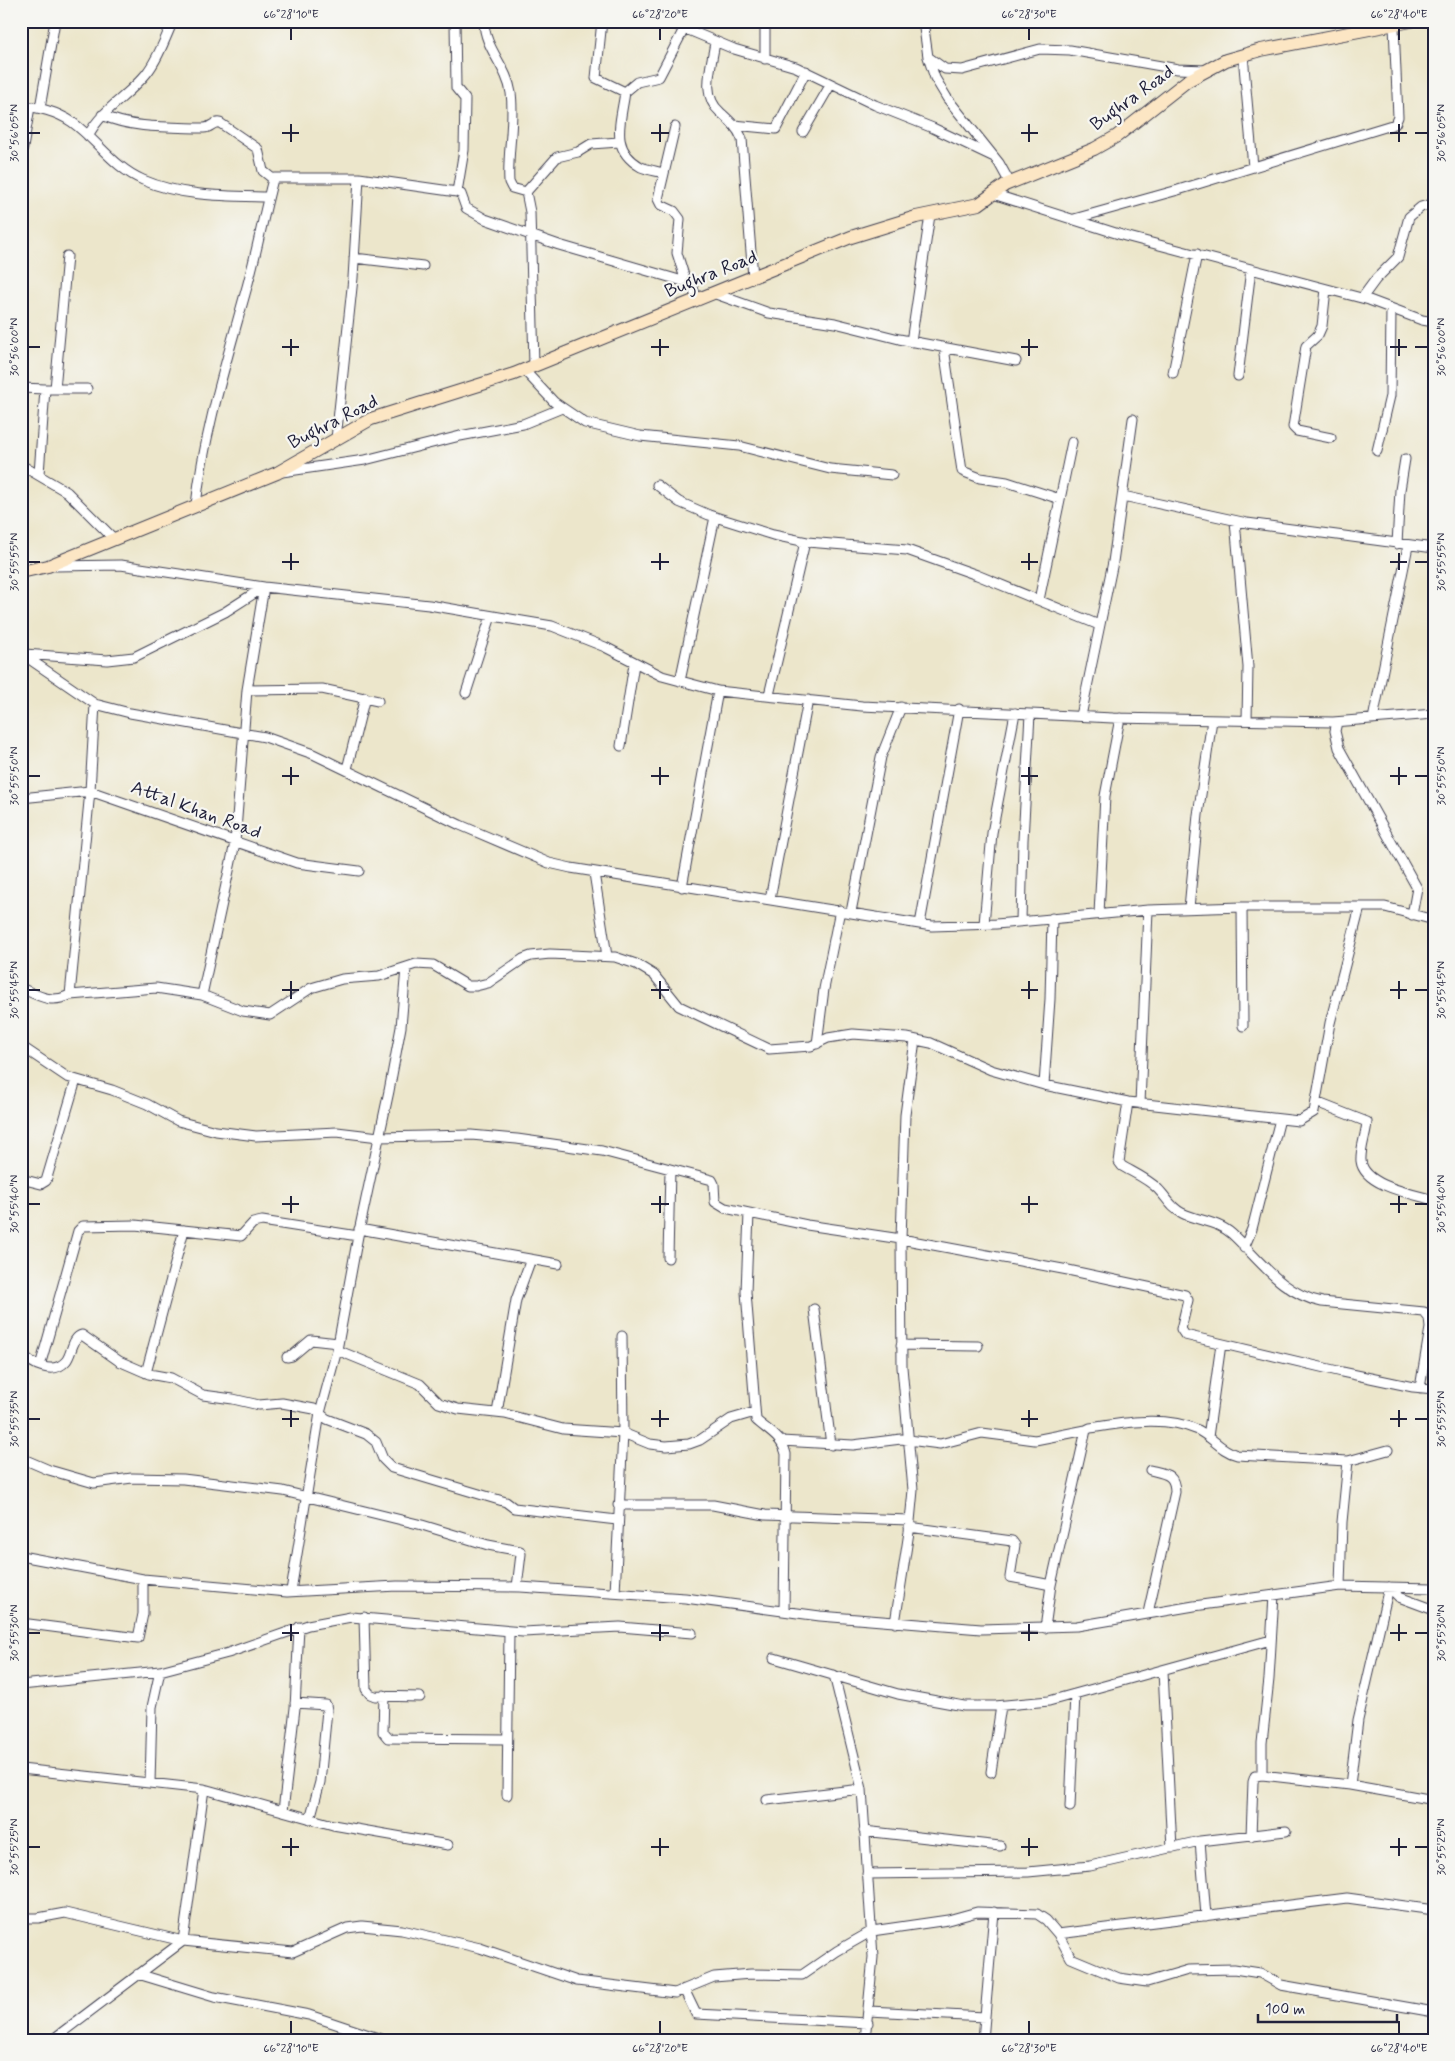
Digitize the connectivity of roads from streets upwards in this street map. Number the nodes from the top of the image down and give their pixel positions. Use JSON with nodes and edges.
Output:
{"nodes":[{"id":1,"x":54,"y":21,"type":"edge"},
{"id":2,"x":173,"y":21,"type":"edge"},
{"id":3,"x":455,"y":21,"type":"edge"},
{"id":4,"x":484,"y":21,"type":"edge"},
{"id":5,"x":602,"y":21,"type":"edge"},
{"id":6,"x":667,"y":21,"type":"edge"},
{"id":7,"x":765,"y":21,"type":"edge"},
{"id":8,"x":924,"y":21,"type":"edge"},
{"id":9,"x":1411,"y":21,"type":"edge"},
{"id":10,"x":1394,"y":26,"type":"junction"},
{"id":11,"x":684,"y":28,"type":"junction"},
{"id":12,"x":715,"y":42,"type":"junction"},
{"id":13,"x":1243,"y":55,"type":"junction"},
{"id":14,"x":928,"y":57,"type":"junction"},
{"id":15,"x":765,"y":59,"type":"junction"},
{"id":16,"x":1208,"y":70,"type":"junction"},
{"id":17,"x":806,"y":71,"type":"junction"},
{"id":18,"x":831,"y":84,"type":"junction"},
{"id":19,"x":625,"y":92,"type":"junction"},
{"id":20,"x":31,"y":107,"type":"edge"},
{"id":21,"x":102,"y":115,"type":"junction"},
{"id":22,"x":734,"y":125,"type":"junction"},
{"id":23,"x":675,"y":127,"type":"dead end"},
{"id":24,"x":803,"y":132,"type":"dead end"},
{"id":25,"x":88,"y":136,"type":"junction"},
{"id":26,"x":619,"y":142,"type":"junction"},
{"id":27,"x":994,"y":157,"type":"junction"},
{"id":28,"x":21,"y":159,"type":"edge"},
{"id":29,"x":1253,"y":167,"type":"junction"},
{"id":30,"x":664,"y":173,"type":"junction"},
{"id":31,"x":359,"y":178,"type":"junction"},
{"id":32,"x":273,"y":179,"type":"junction"},
{"id":33,"x":1010,"y":183,"type":"junction"},
{"id":34,"x":457,"y":192,"type":"junction"},
{"id":35,"x":526,"y":192,"type":"junction"},
{"id":36,"x":993,"y":194,"type":"junction"},
{"id":37,"x":268,"y":197,"type":"junction"},
{"id":38,"x":1434,"y":203,"type":"edge"},
{"id":39,"x":930,"y":214,"type":"junction"},
{"id":40,"x":1074,"y":220,"type":"junction"},
{"id":41,"x":530,"y":234,"type":"junction"},
{"id":42,"x":1197,"y":254,"type":"junction"},
{"id":43,"x":67,"y":256,"type":"dead end"},
{"id":44,"x":354,"y":258,"type":"junction"},
{"id":45,"x":423,"y":266,"type":"dead end"},
{"id":46,"x":1251,"y":268,"type":"junction"},
{"id":47,"x":753,"y":277,"type":"junction"},
{"id":48,"x":686,"y":282,"type":"junction"},
{"id":49,"x":1326,"y":289,"type":"junction"},
{"id":50,"x":713,"y":293,"type":"junction"},
{"id":51,"x":1362,"y":298,"type":"junction"},
{"id":52,"x":697,"y":300,"type":"junction"},
{"id":53,"x":1391,"y":309,"type":"junction"},
{"id":54,"x":1434,"y":322,"type":"edge"},
{"id":55,"x":911,"y":342,"type":"junction"},
{"id":56,"x":944,"y":348,"type":"junction"},
{"id":57,"x":1016,"y":361,"type":"dead end"},
{"id":58,"x":529,"y":368,"type":"junction"},
{"id":59,"x":1173,"y":373,"type":"dead end"},
{"id":60,"x":1238,"y":376,"type":"dead end"},
{"id":61,"x":21,"y":388,"type":"edge"},
{"id":62,"x":50,"y":389,"type":"junction"},
{"id":63,"x":87,"y":389,"type":"dead end"},
{"id":64,"x":562,"y":408,"type":"junction"},
{"id":65,"x":1133,"y":419,"type":"dead end"},
{"id":66,"x":1331,"y":438,"type":"dead end"},
{"id":67,"x":336,"y":439,"type":"junction"},
{"id":68,"x":1072,"y":442,"type":"dead end"},
{"id":69,"x":1377,"y":450,"type":"dead end"},
{"id":70,"x":1405,"y":459,"type":"dead end"},
{"id":71,"x":21,"y":465,"type":"edge"},
{"id":72,"x":277,"y":473,"type":"junction"},
{"id":73,"x":39,"y":474,"type":"junction"},
{"id":74,"x":892,"y":475,"type":"dead end"},
{"id":75,"x":658,"y":485,"type":"dead end"},
{"id":76,"x":1123,"y":496,"type":"junction"},
{"id":77,"x":1060,"y":499,"type":"junction"},
{"id":78,"x":196,"y":505,"type":"junction"},
{"id":79,"x":716,"y":517,"type":"junction"},
{"id":80,"x":1235,"y":520,"type":"junction"},
{"id":81,"x":113,"y":538,"type":"junction"},
{"id":82,"x":805,"y":542,"type":"junction"},
{"id":83,"x":1397,"y":544,"type":"junction"},
{"id":84,"x":1408,"y":546,"type":"junction"},
{"id":85,"x":1434,"y":548,"type":"edge"},
{"id":86,"x":48,"y":566,"type":"junction"},
{"id":87,"x":21,"y":572,"type":"edge"},
{"id":88,"x":264,"y":587,"type":"junction"},
{"id":89,"x":1039,"y":600,"type":"junction"},
{"id":90,"x":491,"y":616,"type":"junction"},
{"id":91,"x":1100,"y":625,"type":"junction"},
{"id":92,"x":22,"y":654,"type":"edge"},
{"id":93,"x":634,"y":664,"type":"junction"},
{"id":94,"x":680,"y":681,"type":"junction"},
{"id":95,"x":246,"y":690,"type":"junction"},
{"id":96,"x":718,"y":691,"type":"junction"},
{"id":97,"x":466,"y":693,"type":"dead end"},
{"id":98,"x":769,"y":695,"type":"junction"},
{"id":99,"x":365,"y":697,"type":"junction"},
{"id":100,"x":808,"y":700,"type":"junction"},
{"id":101,"x":378,"y":701,"type":"dead end"},
{"id":102,"x":95,"y":704,"type":"junction"},
{"id":103,"x":902,"y":707,"type":"junction"},
{"id":104,"x":959,"y":710,"type":"junction"},
{"id":105,"x":1015,"y":713,"type":"junction"},
{"id":106,"x":1030,"y":714,"type":"junction"},
{"id":107,"x":1434,"y":714,"type":"edge"},
{"id":108,"x":1081,"y":716,"type":"junction"},
{"id":109,"x":1120,"y":718,"type":"junction"},
{"id":110,"x":1373,"y":719,"type":"junction"},
{"id":111,"x":1212,"y":720,"type":"junction"},
{"id":112,"x":1247,"y":720,"type":"junction"},
{"id":113,"x":1337,"y":722,"type":"junction"},
{"id":114,"x":245,"y":734,"type":"junction"},
{"id":115,"x":621,"y":746,"type":"dead end"},
{"id":116,"x":347,"y":769,"type":"junction"},
{"id":117,"x":90,"y":791,"type":"junction"},
{"id":118,"x":21,"y":798,"type":"edge"},
{"id":119,"x":236,"y":843,"type":"junction"},
{"id":120,"x":359,"y":871,"type":"dead end"},
{"id":121,"x":594,"y":873,"type":"junction"},
{"id":122,"x":682,"y":887,"type":"junction"},
{"id":123,"x":770,"y":899,"type":"junction"},
{"id":124,"x":1242,"y":907,"type":"junction"},
{"id":125,"x":1360,"y":907,"type":"junction"},
{"id":126,"x":1189,"y":908,"type":"junction"},
{"id":127,"x":840,"y":910,"type":"junction"},
{"id":128,"x":1148,"y":910,"type":"junction"},
{"id":129,"x":850,"y":912,"type":"junction"},
{"id":130,"x":1099,"y":914,"type":"junction"},
{"id":131,"x":1412,"y":915,"type":"junction"},
{"id":132,"x":1052,"y":918,"type":"junction"},
{"id":133,"x":1434,"y":920,"type":"edge"},
{"id":134,"x":1021,"y":921,"type":"junction"},
{"id":135,"x":920,"y":924,"type":"junction"},
{"id":136,"x":984,"y":924,"type":"junction"},
{"id":137,"x":607,"y":956,"type":"junction"},
{"id":138,"x":406,"y":968,"type":"junction"},
{"id":139,"x":21,"y":988,"type":"edge"},
{"id":140,"x":70,"y":995,"type":"junction"},
{"id":141,"x":202,"y":995,"type":"junction"},
{"id":142,"x":1242,"y":1026,"type":"dead end"},
{"id":143,"x":915,"y":1040,"type":"junction"},
{"id":144,"x":817,"y":1044,"type":"junction"},
{"id":145,"x":21,"y":1046,"type":"edge"},
{"id":146,"x":76,"y":1080,"type":"junction"},
{"id":147,"x":1044,"y":1085,"type":"junction"},
{"id":148,"x":1128,"y":1102,"type":"junction"},
{"id":149,"x":1316,"y":1102,"type":"junction"},
{"id":150,"x":1140,"y":1104,"type":"junction"},
{"id":151,"x":1280,"y":1118,"type":"junction"},
{"id":152,"x":379,"y":1136,"type":"junction"},
{"id":153,"x":670,"y":1169,"type":"junction"},
{"id":154,"x":21,"y":1179,"type":"edge"},
{"id":155,"x":1433,"y":1199,"type":"edge"},
{"id":156,"x":749,"y":1213,"type":"junction"},
{"id":157,"x":184,"y":1230,"type":"junction"},
{"id":158,"x":358,"y":1232,"type":"junction"},
{"id":159,"x":900,"y":1238,"type":"junction"},
{"id":160,"x":1244,"y":1248,"type":"junction"},
{"id":161,"x":668,"y":1258,"type":"dead end"},
{"id":162,"x":531,"y":1259,"type":"junction"},
{"id":163,"x":558,"y":1264,"type":"dead end"},
{"id":164,"x":814,"y":1309,"type":"dead end"},
{"id":165,"x":622,"y":1336,"type":"dead end"},
{"id":166,"x":1221,"y":1344,"type":"junction"},
{"id":167,"x":901,"y":1345,"type":"junction"},
{"id":168,"x":338,"y":1346,"type":"junction"},
{"id":169,"x":978,"y":1346,"type":"dead end"},
{"id":170,"x":21,"y":1353,"type":"edge"},
{"id":171,"x":287,"y":1357,"type":"dead end"},
{"id":172,"x":40,"y":1366,"type":"junction"},
{"id":173,"x":146,"y":1372,"type":"junction"},
{"id":174,"x":1420,"y":1388,"type":"junction"},
{"id":175,"x":1434,"y":1389,"type":"edge"},
{"id":176,"x":755,"y":1412,"type":"junction"},
{"id":177,"x":320,"y":1413,"type":"junction"},
{"id":178,"x":497,"y":1413,"type":"junction"},
{"id":179,"x":1086,"y":1430,"type":"junction"},
{"id":180,"x":623,"y":1433,"type":"junction"},
{"id":181,"x":1208,"y":1437,"type":"junction"},
{"id":182,"x":907,"y":1440,"type":"junction"},
{"id":183,"x":781,"y":1442,"type":"junction"},
{"id":184,"x":831,"y":1445,"type":"junction"},
{"id":185,"x":1388,"y":1450,"type":"dead end"},
{"id":186,"x":21,"y":1458,"type":"edge"},
{"id":187,"x":1348,"y":1461,"type":"junction"},
{"id":188,"x":1150,"y":1470,"type":"dead end"},
{"id":189,"x":305,"y":1496,"type":"junction"},
{"id":190,"x":618,"y":1505,"type":"junction"},
{"id":191,"x":784,"y":1514,"type":"junction"},
{"id":192,"x":617,"y":1520,"type":"junction"},
{"id":193,"x":909,"y":1523,"type":"junction"},
{"id":194,"x":21,"y":1556,"type":"edge"},
{"id":195,"x":143,"y":1579,"type":"junction"},
{"id":196,"x":1051,"y":1585,"type":"junction"},
{"id":197,"x":1340,"y":1586,"type":"junction"},
{"id":198,"x":517,"y":1587,"type":"junction"},
{"id":199,"x":1389,"y":1587,"type":"junction"},
{"id":200,"x":1434,"y":1588,"type":"edge"},
{"id":201,"x":291,"y":1591,"type":"junction"},
{"id":202,"x":614,"y":1593,"type":"junction"},
{"id":203,"x":1274,"y":1595,"type":"junction"},
{"id":204,"x":1434,"y":1610,"type":"edge"},
{"id":205,"x":784,"y":1611,"type":"junction"},
{"id":206,"x":1148,"y":1613,"type":"junction"},
{"id":207,"x":364,"y":1617,"type":"junction"},
{"id":208,"x":21,"y":1623,"type":"edge"},
{"id":209,"x":895,"y":1623,"type":"junction"},
{"id":210,"x":299,"y":1627,"type":"junction"},
{"id":211,"x":1045,"y":1628,"type":"junction"},
{"id":212,"x":509,"y":1631,"type":"junction"},
{"id":213,"x":692,"y":1633,"type":"dead end"},
{"id":214,"x":1271,"y":1640,"type":"junction"},
{"id":215,"x":774,"y":1658,"type":"dead end"},
{"id":216,"x":160,"y":1671,"type":"junction"},
{"id":217,"x":1163,"y":1671,"type":"junction"},
{"id":218,"x":834,"y":1675,"type":"junction"},
{"id":219,"x":21,"y":1685,"type":"edge"},
{"id":220,"x":1075,"y":1694,"type":"junction"},
{"id":221,"x":384,"y":1695,"type":"junction"},
{"id":222,"x":420,"y":1697,"type":"dead end"},
{"id":223,"x":295,"y":1703,"type":"junction"},
{"id":224,"x":1001,"y":1706,"type":"junction"},
{"id":225,"x":506,"y":1739,"type":"junction"},
{"id":226,"x":21,"y":1768,"type":"edge"},
{"id":227,"x":992,"y":1772,"type":"dead end"},
{"id":228,"x":1262,"y":1775,"type":"junction"},
{"id":229,"x":150,"y":1783,"type":"junction"},
{"id":230,"x":1350,"y":1785,"type":"junction"},
{"id":231,"x":204,"y":1789,"type":"junction"},
{"id":232,"x":862,"y":1789,"type":"junction"},
{"id":233,"x":507,"y":1795,"type":"dead end"},
{"id":234,"x":767,"y":1800,"type":"dead end"},
{"id":235,"x":1434,"y":1800,"type":"edge"},
{"id":236,"x":1070,"y":1807,"type":"dead end"},
{"id":237,"x":283,"y":1811,"type":"junction"},
{"id":238,"x":310,"y":1819,"type":"junction"},
{"id":239,"x":864,"y":1831,"type":"junction"},
{"id":240,"x":1286,"y":1831,"type":"dead end"},
{"id":241,"x":1251,"y":1836,"type":"junction"},
{"id":242,"x":1200,"y":1841,"type":"junction"},
{"id":243,"x":448,"y":1845,"type":"dead end"},
{"id":244,"x":1000,"y":1846,"type":"dead end"},
{"id":245,"x":1172,"y":1848,"type":"junction"},
{"id":246,"x":867,"y":1874,"type":"junction"},
{"id":247,"x":1434,"y":1910,"type":"edge"},
{"id":248,"x":994,"y":1912,"type":"junction"},
{"id":249,"x":1206,"y":1916,"type":"junction"},
{"id":250,"x":21,"y":1918,"type":"edge"},
{"id":251,"x":872,"y":1931,"type":"junction"},
{"id":252,"x":1058,"y":1934,"type":"junction"},
{"id":253,"x":183,"y":1941,"type":"junction"},
{"id":254,"x":138,"y":1974,"type":"junction"},
{"id":255,"x":684,"y":1989,"type":"junction"},
{"id":256,"x":869,"y":2011,"type":"junction"},
{"id":257,"x":1434,"y":2012,"type":"edge"},
{"id":258,"x":985,"y":2017,"type":"junction"},
{"id":259,"x":868,"y":2023,"type":"junction"},
{"id":260,"x":362,"y":2036,"type":"edge"},
{"id":261,"x":52,"y":2040,"type":"edge"},
{"id":262,"x":384,"y":2040,"type":"edge"},
{"id":263,"x":865,"y":2040,"type":"edge"},
{"id":264,"x":983,"y":2040,"type":"edge"}],
"edges":[{"from":1,"to":20,"type":"street"},
{"from":2,"to":21,"type":"street"},
{"from":3,"to":34,"type":"street"},
{"from":4,"to":35,"type":"street"},
{"from":5,"to":19,"type":"street"},
{"from":6,"to":11,"type":"street"},
{"from":7,"to":15,"type":"street"},
{"from":8,"to":14,"type":"street"},
{"from":9,"to":10,"type":"street","name":"Bughra Road"},
{"from":10,"to":13,"type":"street","name":"Bughra Road"},
{"from":10,"to":29,"type":"street"},
{"from":11,"to":12,"type":"street"},
{"from":11,"to":19,"type":"street"},
{"from":12,"to":15,"type":"street"},
{"from":12,"to":22,"type":"street"},
{"from":13,"to":16,"type":"street","name":"Bughra Road"},
{"from":13,"to":29,"type":"street"},
{"from":14,"to":16,"type":"street"},
{"from":14,"to":27,"type":"street"},
{"from":15,"to":17,"type":"street"},
{"from":16,"to":33,"type":"street","name":"Bughra Road"},
{"from":17,"to":18,"type":"street"},
{"from":17,"to":22,"type":"street"},
{"from":18,"to":24,"type":"street"},
{"from":18,"to":27,"type":"street"},
{"from":19,"to":26,"type":"street"},
{"from":20,"to":25,"type":"street"},
{"from":20,"to":28,"type":"street"},
{"from":21,"to":25,"type":"street"},
{"from":21,"to":32,"type":"street"},
{"from":22,"to":47,"type":"street"},
{"from":23,"to":30,"type":"street"},
{"from":25,"to":37,"type":"street"},
{"from":26,"to":30,"type":"street"},
{"from":26,"to":35,"type":"street"},
{"from":27,"to":33,"type":"street"},
{"from":29,"to":40,"type":"street"},
{"from":30,"to":48,"type":"street"},
{"from":31,"to":32,"type":"street"},
{"from":31,"to":34,"type":"street"},
{"from":31,"to":44,"type":"street"},
{"from":32,"to":37,"type":"street"},
{"from":33,"to":36,"type":"street","name":"Bughra Road"},
{"from":34,"to":41,"type":"street"},
{"from":35,"to":41,"type":"street"},
{"from":36,"to":39,"type":"street","name":"Bughra Road"},
{"from":36,"to":40,"type":"street"},
{"from":37,"to":78,"type":"street"},
{"from":38,"to":51,"type":"street"},
{"from":39,"to":47,"type":"street","name":"Bughra Road"},
{"from":39,"to":55,"type":"street"},
{"from":40,"to":42,"type":"street"},
{"from":41,"to":48,"type":"street"},
{"from":41,"to":58,"type":"street"},
{"from":42,"to":46,"type":"street"},
{"from":42,"to":59,"type":"street"},
{"from":43,"to":62,"type":"street"},
{"from":44,"to":45,"type":"street"},
{"from":44,"to":67,"type":"street"},
{"from":46,"to":49,"type":"street"},
{"from":46,"to":60,"type":"street"},
{"from":47,"to":50,"type":"street","name":"Bughra Road"},
{"from":48,"to":52,"type":"street"},
{"from":49,"to":51,"type":"street"},
{"from":49,"to":66,"type":"street"},
{"from":50,"to":52,"type":"street","name":"Bughra Road"},
{"from":50,"to":55,"type":"street"},
{"from":51,"to":53,"type":"street"},
{"from":52,"to":58,"type":"street","name":"Bughra Road"},
{"from":53,"to":54,"type":"street"},
{"from":53,"to":69,"type":"street"},
{"from":55,"to":56,"type":"street"},
{"from":56,"to":57,"type":"street"},
{"from":56,"to":77,"type":"street"},
{"from":58,"to":64,"type":"street"},
{"from":58,"to":67,"type":"street","name":"Bughra Road"},
{"from":61,"to":62,"type":"street"},
{"from":62,"to":63,"type":"street"},
{"from":62,"to":73,"type":"street"},
{"from":64,"to":72,"type":"street"},
{"from":64,"to":74,"type":"street"},
{"from":65,"to":76,"type":"street"},
{"from":67,"to":72,"type":"street","name":"Bughra Road"},
{"from":68,"to":77,"type":"street"},
{"from":70,"to":83,"type":"street"},
{"from":71,"to":73,"type":"street"},
{"from":72,"to":78,"type":"street","name":"Bughra Road"},
{"from":73,"to":81,"type":"street"},
{"from":75,"to":79,"type":"street"},
{"from":76,"to":80,"type":"street"},
{"from":76,"to":91,"type":"street"},
{"from":77,"to":89,"type":"street"},
{"from":78,"to":81,"type":"street","name":"Bughra Road"},
{"from":79,"to":82,"type":"street"},
{"from":79,"to":94,"type":"street"},
{"from":80,"to":83,"type":"street"},
{"from":80,"to":112,"type":"street"},
{"from":81,"to":86,"type":"street","name":"Bughra Road"},
{"from":82,"to":89,"type":"street"},
{"from":82,"to":98,"type":"street"},
{"from":83,"to":84,"type":"street"},
{"from":84,"to":85,"type":"street"},
{"from":84,"to":110,"type":"street"},
{"from":86,"to":87,"type":"street","name":"Bughra Road"},
{"from":86,"to":88,"type":"street"},
{"from":88,"to":90,"type":"street"},
{"from":88,"to":92,"type":"street"},
{"from":88,"to":95,"type":"street"},
{"from":89,"to":91,"type":"street"},
{"from":90,"to":93,"type":"street"},
{"from":90,"to":97,"type":"street"},
{"from":91,"to":108,"type":"street"},
{"from":92,"to":102,"type":"street"},
{"from":93,"to":94,"type":"street"},
{"from":93,"to":115,"type":"street"},
{"from":94,"to":96,"type":"street"},
{"from":95,"to":99,"type":"street"},
{"from":95,"to":114,"type":"street"},
{"from":96,"to":98,"type":"street"},
{"from":96,"to":122,"type":"street"},
{"from":98,"to":100,"type":"street"},
{"from":99,"to":101,"type":"street"},
{"from":99,"to":116,"type":"street"},
{"from":100,"to":103,"type":"street"},
{"from":100,"to":123,"type":"street"},
{"from":102,"to":114,"type":"street"},
{"from":102,"to":117,"type":"street"},
{"from":103,"to":104,"type":"street"},
{"from":103,"to":129,"type":"street"},
{"from":104,"to":105,"type":"street"},
{"from":104,"to":135,"type":"street"},
{"from":105,"to":106,"type":"street"},
{"from":105,"to":136,"type":"street"},
{"from":106,"to":108,"type":"street"},
{"from":106,"to":134,"type":"street"},
{"from":107,"to":110,"type":"street"},
{"from":108,"to":109,"type":"street"},
{"from":109,"to":111,"type":"street"},
{"from":109,"to":130,"type":"street"},
{"from":110,"to":113,"type":"street"},
{"from":111,"to":112,"type":"street"},
{"from":111,"to":126,"type":"street"},
{"from":112,"to":113,"type":"street"},
{"from":113,"to":131,"type":"street"},
{"from":114,"to":116,"type":"street"},
{"from":114,"to":119,"type":"street"},
{"from":116,"to":121,"type":"street"},
{"from":117,"to":118,"type":"street","name":"Attal Khan Road"},
{"from":117,"to":119,"type":"street","name":"Attal Khan Road"},
{"from":117,"to":140,"type":"street"},
{"from":119,"to":120,"type":"street","name":"Attal Khan Road"},
{"from":119,"to":141,"type":"street"},
{"from":121,"to":122,"type":"street"},
{"from":121,"to":137,"type":"street"},
{"from":122,"to":123,"type":"street"},
{"from":123,"to":127,"type":"street"},
{"from":124,"to":125,"type":"street"},
{"from":124,"to":126,"type":"street"},
{"from":124,"to":142,"type":"street"},
{"from":125,"to":131,"type":"street"},
{"from":125,"to":149,"type":"street"},
{"from":126,"to":128,"type":"street"},
{"from":127,"to":129,"type":"street"},
{"from":127,"to":144,"type":"street"},
{"from":128,"to":130,"type":"street"},
{"from":128,"to":150,"type":"street"},
{"from":129,"to":135,"type":"street"},
{"from":130,"to":132,"type":"street"},
{"from":131,"to":133,"type":"street"},
{"from":132,"to":134,"type":"street"},
{"from":132,"to":147,"type":"street"},
{"from":134,"to":136,"type":"street"},
{"from":135,"to":136,"type":"street"},
{"from":137,"to":138,"type":"street"},
{"from":137,"to":144,"type":"street"},
{"from":138,"to":141,"type":"street"},
{"from":138,"to":152,"type":"street"},
{"from":139,"to":140,"type":"street"},
{"from":140,"to":141,"type":"street"},
{"from":143,"to":144,"type":"street"},
{"from":143,"to":147,"type":"street"},
{"from":143,"to":159,"type":"street"},
{"from":145,"to":146,"type":"street"},
{"from":146,"to":152,"type":"street"},
{"from":146,"to":154,"type":"street"},
{"from":147,"to":148,"type":"street"},
{"from":148,"to":150,"type":"street"},
{"from":148,"to":160,"type":"street"},
{"from":149,"to":151,"type":"street"},
{"from":149,"to":155,"type":"street"},
{"from":150,"to":151,"type":"street"},
{"from":151,"to":160,"type":"street"},
{"from":152,"to":153,"type":"street"},
{"from":152,"to":158,"type":"street"},
{"from":153,"to":156,"type":"street"},
{"from":153,"to":161,"type":"street"},
{"from":156,"to":159,"type":"street"},
{"from":156,"to":176,"type":"street"},
{"from":157,"to":158,"type":"street"},
{"from":157,"to":172,"type":"street"},
{"from":157,"to":173,"type":"street"},
{"from":158,"to":162,"type":"street"},
{"from":158,"to":168,"type":"street"},
{"from":159,"to":166,"type":"street"},
{"from":159,"to":167,"type":"street"},
{"from":160,"to":174,"type":"street"},
{"from":162,"to":163,"type":"street"},
{"from":162,"to":178,"type":"street"},
{"from":164,"to":184,"type":"street"},
{"from":165,"to":180,"type":"street"},
{"from":166,"to":174,"type":"street"},
{"from":166,"to":181,"type":"street"},
{"from":167,"to":169,"type":"street"},
{"from":167,"to":182,"type":"street"},
{"from":168,"to":171,"type":"street"},
{"from":168,"to":177,"type":"street"},
{"from":168,"to":178,"type":"street"},
{"from":170,"to":172,"type":"street"},
{"from":172,"to":173,"type":"street"},
{"from":173,"to":177,"type":"street"},
{"from":174,"to":175,"type":"street"},
{"from":176,"to":180,"type":"street"},
{"from":176,"to":183,"type":"street"},
{"from":177,"to":189,"type":"street"},
{"from":177,"to":192,"type":"street"},
{"from":178,"to":180,"type":"street"},
{"from":179,"to":181,"type":"street"},
{"from":179,"to":182,"type":"street"},
{"from":179,"to":196,"type":"street"},
{"from":180,"to":190,"type":"street"},
{"from":181,"to":187,"type":"street"},
{"from":182,"to":184,"type":"street"},
{"from":182,"to":193,"type":"street"},
{"from":183,"to":184,"type":"street"},
{"from":183,"to":191,"type":"street"},
{"from":185,"to":187,"type":"street"},
{"from":186,"to":189,"type":"street"},
{"from":187,"to":197,"type":"street"},
{"from":188,"to":206,"type":"street"},
{"from":189,"to":198,"type":"street"},
{"from":189,"to":201,"type":"street"},
{"from":190,"to":191,"type":"street"},
{"from":190,"to":192,"type":"street"},
{"from":191,"to":193,"type":"street"},
{"from":191,"to":205,"type":"street"},
{"from":192,"to":202,"type":"street"},
{"from":193,"to":196,"type":"street"},
{"from":193,"to":209,"type":"street"},
{"from":194,"to":195,"type":"street"},
{"from":195,"to":201,"type":"street"},
{"from":195,"to":208,"type":"street"},
{"from":196,"to":211,"type":"street"},
{"from":197,"to":199,"type":"street"},
{"from":197,"to":203,"type":"street"},
{"from":198,"to":201,"type":"street"},
{"from":198,"to":202,"type":"street"},
{"from":199,"to":200,"type":"street"},
{"from":199,"to":204,"type":"street"},
{"from":199,"to":230,"type":"street"},
{"from":202,"to":205,"type":"street"},
{"from":203,"to":206,"type":"street"},
{"from":203,"to":214,"type":"street"},
{"from":205,"to":209,"type":"street"},
{"from":206,"to":211,"type":"street"},
{"from":207,"to":210,"type":"street"},
{"from":207,"to":212,"type":"street"},
{"from":207,"to":221,"type":"street"},
{"from":209,"to":211,"type":"street"},
{"from":210,"to":216,"type":"street"},
{"from":210,"to":223,"type":"street"},
{"from":212,"to":213,"type":"street"},
{"from":212,"to":225,"type":"street"},
{"from":214,"to":217,"type":"street"},
{"from":214,"to":228,"type":"street"},
{"from":215,"to":218,"type":"street"},
{"from":216,"to":219,"type":"street"},
{"from":216,"to":229,"type":"street"},
{"from":217,"to":220,"type":"street"},
{"from":217,"to":245,"type":"street"},
{"from":218,"to":224,"type":"street"},
{"from":218,"to":232,"type":"street"},
{"from":220,"to":224,"type":"street"},
{"from":220,"to":236,"type":"street"},
{"from":221,"to":222,"type":"street"},
{"from":221,"to":225,"type":"street"},
{"from":223,"to":237,"type":"street"},
{"from":223,"to":238,"type":"street"},
{"from":224,"to":227,"type":"street"},
{"from":225,"to":233,"type":"street"},
{"from":226,"to":229,"type":"street"},
{"from":228,"to":230,"type":"street"},
{"from":228,"to":241,"type":"street"},
{"from":229,"to":231,"type":"street"},
{"from":230,"to":235,"type":"street"},
{"from":231,"to":237,"type":"street"},
{"from":231,"to":253,"type":"street"},
{"from":232,"to":234,"type":"street"},
{"from":232,"to":239,"type":"street"},
{"from":237,"to":238,"type":"street"},
{"from":238,"to":243,"type":"street"},
{"from":239,"to":244,"type":"street"},
{"from":239,"to":246,"type":"street"},
{"from":240,"to":241,"type":"street"},
{"from":241,"to":242,"type":"street"},
{"from":242,"to":245,"type":"street"},
{"from":242,"to":249,"type":"street"},
{"from":245,"to":246,"type":"street"},
{"from":246,"to":251,"type":"street"},
{"from":247,"to":249,"type":"street"},
{"from":248,"to":251,"type":"street"},
{"from":248,"to":252,"type":"street"},
{"from":248,"to":258,"type":"street"},
{"from":249,"to":252,"type":"street"},
{"from":250,"to":253,"type":"street"},
{"from":251,"to":255,"type":"street"},
{"from":251,"to":256,"type":"street"},
{"from":252,"to":257,"type":"street"},
{"from":253,"to":254,"type":"street"},
{"from":253,"to":255,"type":"street"},
{"from":254,"to":260,"type":"street"},
{"from":254,"to":261,"type":"street"},
{"from":255,"to":259,"type":"street"},
{"from":256,"to":258,"type":"street"},
{"from":256,"to":259,"type":"street"},
{"from":258,"to":264,"type":"street"},
{"from":259,"to":263,"type":"street"},
{"from":260,"to":262,"type":"street"}]}
